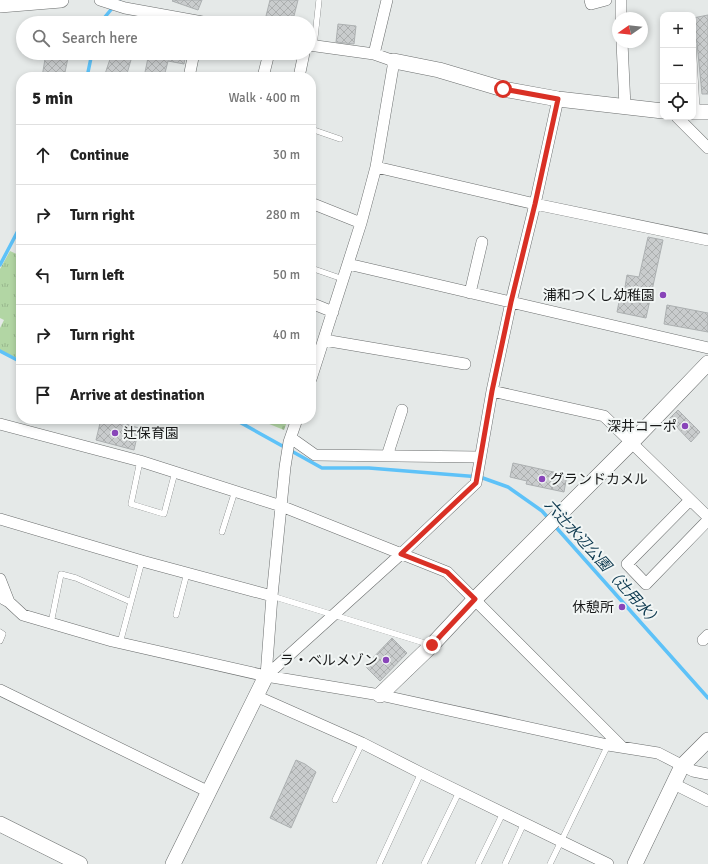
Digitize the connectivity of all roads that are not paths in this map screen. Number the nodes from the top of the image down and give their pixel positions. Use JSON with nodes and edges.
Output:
{"nodes":[{"id":1,"x":61,"y":0,"type":"edge"},
{"id":2,"x":100,"y":0,"type":"edge"},
{"id":3,"x":319,"y":0,"type":"edge"},
{"id":4,"x":387,"y":0,"type":"edge"},
{"id":5,"x":590,"y":0,"type":"edge"},
{"id":6,"x":606,"y":0,"type":"edge"},
{"id":7,"x":621,"y":0,"type":"edge"},
{"id":8,"x":0,"y":5,"type":"edge"},
{"id":9,"x":621,"y":12,"type":"edge"},
{"id":10,"x":167,"y":16,"type":"edge"},
{"id":11,"x":316,"y":20,"type":"edge"},
{"id":12,"x":316,"y":47,"type":"edge"},
{"id":13,"x":622,"y":48,"type":"edge"},
{"id":14,"x":694,"y":48,"type":"edge"},
{"id":15,"x":374,"y":54,"type":"junction"},
{"id":16,"x":193,"y":60,"type":"edge"},
{"id":17,"x":267,"y":60,"type":"edge"},
{"id":18,"x":303,"y":60,"type":"edge"},
{"id":19,"x":394,"y":61,"type":"junction"},
{"id":20,"x":190,"y":72,"type":"edge"},
{"id":21,"x":264,"y":72,"type":"edge"},
{"id":22,"x":300,"y":72,"type":"edge"},
{"id":23,"x":558,"y":99,"type":"junction"},
{"id":24,"x":625,"y":107,"type":"junction"},
{"id":25,"x":660,"y":111,"type":"edge"},
{"id":26,"x":700,"y":112,"type":"edge"},
{"id":27,"x":680,"y":120,"type":"edge"},
{"id":28,"x":316,"y":131,"type":"edge"},
{"id":29,"x":340,"y":139,"type":"dead end"},
{"id":30,"x":708,"y":148,"type":"edge"},
{"id":31,"x":376,"y":167,"type":"junction"},
{"id":32,"x":535,"y":204,"type":"junction"},
{"id":33,"x":316,"y":205,"type":"edge"},
{"id":34,"x":361,"y":223,"type":"junction"},
{"id":35,"x":708,"y":240,"type":"edge"},
{"id":36,"x":482,"y":242,"type":"dead end"},
{"id":37,"x":348,"y":264,"type":"junction"},
{"id":38,"x":316,"y":270,"type":"edge"},
{"id":39,"x":343,"y":279,"type":"junction"},
{"id":40,"x":470,"y":293,"type":"junction"},
{"id":41,"x":511,"y":302,"type":"junction"},
{"id":42,"x":316,"y":305,"type":"edge"},
{"id":43,"x":333,"y":312,"type":"junction"},
{"id":44,"x":324,"y":340,"type":"junction"},
{"id":45,"x":708,"y":348,"type":"edge"},
{"id":46,"x":708,"y":363,"type":"edge"},
{"id":47,"x":316,"y":364,"type":"edge"},
{"id":48,"x":465,"y":364,"type":"dead end"},
{"id":49,"x":492,"y":391,"type":"junction"},
{"id":50,"x":402,"y":410,"type":"dead end"},
{"id":51,"x":0,"y":424,"type":"edge"},
{"id":52,"x":295,"y":424,"type":"edge"},
{"id":53,"x":290,"y":438,"type":"junction"},
{"id":54,"x":632,"y":442,"type":"junction"},
{"id":55,"x":387,"y":456,"type":"junction"},
{"id":56,"x":480,"y":457,"type":"junction"},
{"id":57,"x":140,"y":461,"type":"junction"},
{"id":58,"x":175,"y":472,"type":"junction"},
{"id":59,"x":235,"y":491,"type":"junction"},
{"id":60,"x":690,"y":500,"type":"junction"},
{"id":61,"x":281,"y":506,"type":"junction"},
{"id":62,"x":708,"y":517,"type":"edge"},
{"id":63,"x":0,"y":519,"type":"edge"},
{"id":64,"x":708,"y":520,"type":"edge"},
{"id":65,"x":222,"y":532,"type":"dead end"},
{"id":66,"x":401,"y":554,"type":"junction"},
{"id":67,"x":142,"y":561,"type":"junction"},
{"id":68,"x":187,"y":573,"type":"junction"},
{"id":69,"x":0,"y":579,"type":"edge"},
{"id":70,"x":272,"y":596,"type":"junction"},
{"id":71,"x":4,"y":599,"type":"edge"},
{"id":72,"x":475,"y":599,"type":"junction"},
{"id":73,"x":131,"y":602,"type":"junction"},
{"id":74,"x":176,"y":615,"type":"dead end"},
{"id":75,"x":333,"y":616,"type":"junction"},
{"id":76,"x":51,"y":623,"type":"junction"},
{"id":77,"x":0,"y":632,"type":"edge"},
{"id":78,"x":0,"y":641,"type":"edge"},
{"id":79,"x":120,"y":644,"type":"junction"},
{"id":80,"x":432,"y":645,"type":"junction"},
{"id":81,"x":266,"y":676,"type":"junction"},
{"id":82,"x":0,"y":690,"type":"edge"},
{"id":83,"x":380,"y":695,"type":"junction"},
{"id":84,"x":256,"y":696,"type":"junction"},
{"id":85,"x":708,"y":740,"type":"edge"},
{"id":86,"x":362,"y":743,"type":"junction"},
{"id":87,"x":608,"y":745,"type":"junction"},
{"id":88,"x":622,"y":747,"type":"junction"},
{"id":89,"x":682,"y":766,"type":"junction"},
{"id":90,"x":421,"y":773,"type":"junction"},
{"id":91,"x":708,"y":774,"type":"edge"},
{"id":92,"x":674,"y":784,"type":"junction"},
{"id":93,"x":209,"y":792,"type":"junction"},
{"id":94,"x":459,"y":792,"type":"junction"},
{"id":95,"x":335,"y":800,"type":"dead end"},
{"id":96,"x":708,"y":801,"type":"edge"},
{"id":97,"x":503,"y":813,"type":"junction"},
{"id":98,"x":524,"y":823,"type":"junction"},
{"id":99,"x":0,"y":824,"type":"edge"},
{"id":100,"x":560,"y":841,"type":"junction"},
{"id":101,"x":80,"y":864,"type":"edge"},
{"id":102,"x":173,"y":864,"type":"edge"},
{"id":103,"x":379,"y":864,"type":"edge"},
{"id":104,"x":424,"y":864,"type":"edge"},
{"id":105,"x":478,"y":864,"type":"edge"},
{"id":106,"x":505,"y":864,"type":"edge"},
{"id":107,"x":550,"y":864,"type":"edge"},
{"id":108,"x":608,"y":864,"type":"edge"},
{"id":109,"x":635,"y":864,"type":"edge"}],
"edges":[{"from":1,"to":8,"type":"street"},
{"from":2,"to":10,"type":"street"},
{"from":3,"to":11,"type":"lane"},
{"from":4,"to":15,"type":"street"},
{"from":5,"to":6,"type":"street"},
{"from":7,"to":9,"type":"street"},
{"from":12,"to":15,"type":"street"},
{"from":13,"to":24,"type":"street"},
{"from":14,"to":26,"type":"lane"},
{"from":15,"to":19,"type":"street"},
{"from":16,"to":20,"type":"street"},
{"from":17,"to":21,"type":"street"},
{"from":18,"to":22,"type":"street"},
{"from":19,"to":23,"type":"street"},
{"from":19,"to":31,"type":"street"},
{"from":23,"to":24,"type":"street"},
{"from":23,"to":32,"type":"street"},
{"from":24,"to":25,"type":"street"},
{"from":27,"to":30,"type":"street"},
{"from":28,"to":29,"type":"lane"},
{"from":31,"to":32,"type":"street"},
{"from":31,"to":34,"type":"street"},
{"from":32,"to":35,"type":"street"},
{"from":32,"to":41,"type":"street"},
{"from":33,"to":34,"type":"street"},
{"from":34,"to":37,"type":"street"},
{"from":36,"to":40,"type":"street"},
{"from":37,"to":39,"type":"street"},
{"from":37,"to":40,"type":"street"},
{"from":38,"to":39,"type":"lane"},
{"from":39,"to":43,"type":"street"},
{"from":40,"to":41,"type":"street"},
{"from":41,"to":45,"type":"street"},
{"from":41,"to":49,"type":"street"},
{"from":42,"to":43,"type":"street"},
{"from":43,"to":44,"type":"street"},
{"from":44,"to":47,"type":"street"},
{"from":44,"to":48,"type":"street"},
{"from":46,"to":54,"type":"street"},
{"from":49,"to":54,"type":"street"},
{"from":49,"to":56,"type":"street"},
{"from":50,"to":55,"type":"street"},
{"from":51,"to":57,"type":"street"},
{"from":52,"to":53,"type":"street"},
{"from":53,"to":55,"type":"street"},
{"from":53,"to":61,"type":"street"},
{"from":54,"to":60,"type":"street"},
{"from":54,"to":72,"type":"street"},
{"from":55,"to":56,"type":"street"},
{"from":56,"to":66,"type":"street"},
{"from":57,"to":58,"type":"street"},
{"from":57,"to":58,"type":"lane"},
{"from":58,"to":59,"type":"street"},
{"from":59,"to":61,"type":"street"},
{"from":59,"to":65,"type":"lane"},
{"from":60,"to":62,"type":"street"},
{"from":60,"to":64,"type":"street"},
{"from":61,"to":66,"type":"street"},
{"from":61,"to":70,"type":"street"},
{"from":63,"to":67,"type":"street"},
{"from":66,"to":72,"type":"street"},
{"from":66,"to":75,"type":"street"},
{"from":67,"to":68,"type":"street"},
{"from":67,"to":73,"type":"lane"},
{"from":68,"to":70,"type":"street"},
{"from":68,"to":74,"type":"lane"},
{"from":69,"to":71,"type":"street"},
{"from":70,"to":75,"type":"lane"},
{"from":70,"to":81,"type":"street"},
{"from":71,"to":76,"type":"street"},
{"from":72,"to":80,"type":"street"},
{"from":72,"to":88,"type":"street"},
{"from":73,"to":76,"type":"lane"},
{"from":73,"to":79,"type":"lane"},
{"from":75,"to":80,"type":"lane"},
{"from":75,"to":81,"type":"street"},
{"from":76,"to":79,"type":"street"},
{"from":77,"to":78,"type":"lane"},
{"from":79,"to":81,"type":"street"},
{"from":80,"to":83,"type":"street"},
{"from":81,"to":83,"type":"street"},
{"from":81,"to":84,"type":"street"},
{"from":82,"to":93,"type":"street"},
{"from":83,"to":87,"type":"street"},
{"from":84,"to":86,"type":"street"},
{"from":84,"to":93,"type":"street"},
{"from":85,"to":89,"type":"street"},
{"from":86,"to":90,"type":"street"},
{"from":86,"to":95,"type":"lane"},
{"from":87,"to":88,"type":"street"},
{"from":87,"to":100,"type":"lane"},
{"from":88,"to":89,"type":"street"},
{"from":89,"to":91,"type":"street"},
{"from":89,"to":92,"type":"street"},
{"from":90,"to":94,"type":"street"},
{"from":90,"to":103,"type":"lane"},
{"from":92,"to":96,"type":"street"},
{"from":92,"to":109,"type":"street"},
{"from":93,"to":102,"type":"street"},
{"from":94,"to":97,"type":"street"},
{"from":94,"to":104,"type":"lane"},
{"from":97,"to":98,"type":"street"},
{"from":97,"to":105,"type":"lane"},
{"from":98,"to":100,"type":"street"},
{"from":98,"to":106,"type":"lane"},
{"from":99,"to":101,"type":"street"},
{"from":100,"to":107,"type":"lane"},
{"from":100,"to":108,"type":"street"}]}
